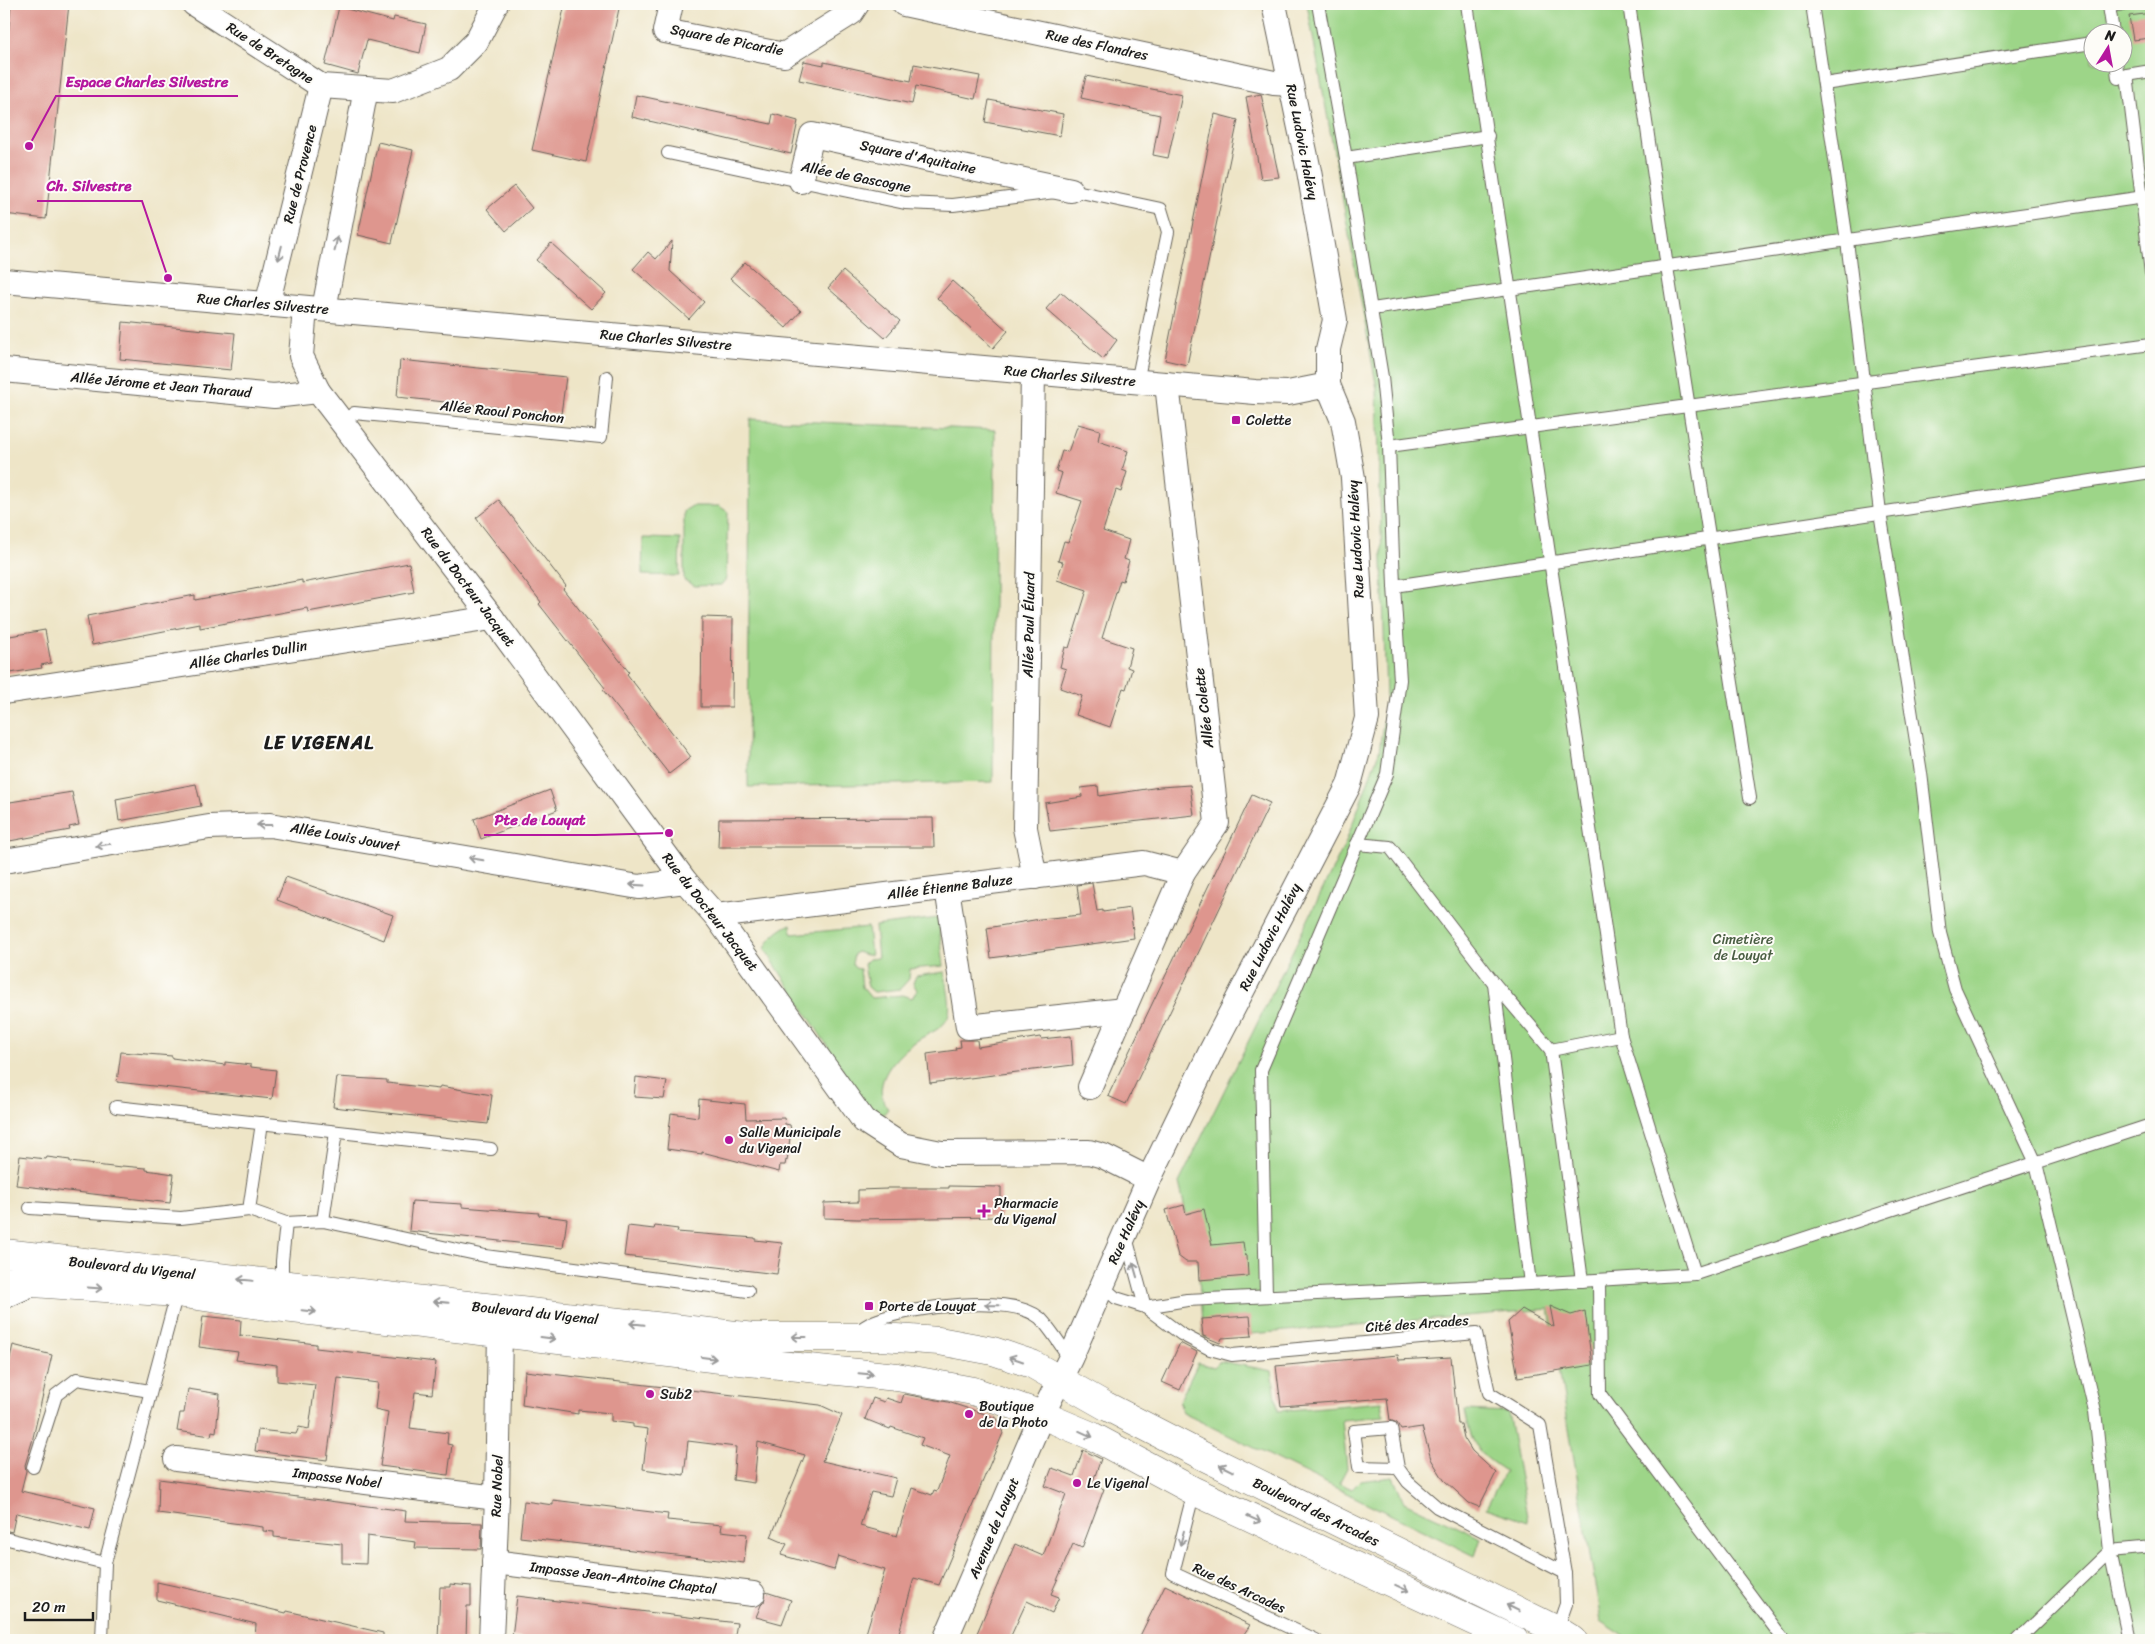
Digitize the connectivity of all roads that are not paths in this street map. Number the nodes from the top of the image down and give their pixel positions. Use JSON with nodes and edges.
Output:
{"nodes":[{"id":1,"x":194,"y":4,"type":"edge"},
{"id":2,"x":496,"y":4,"type":"edge"},
{"id":3,"x":671,"y":4,"type":"edge"},
{"id":4,"x":857,"y":4,"type":"edge"},
{"id":5,"x":904,"y":4,"type":"edge"},
{"id":6,"x":1274,"y":4,"type":"edge"},
{"id":7,"x":1318,"y":4,"type":"edge"},
{"id":8,"x":1467,"y":4,"type":"edge"},
{"id":9,"x":1629,"y":4,"type":"edge"},
{"id":10,"x":1812,"y":4,"type":"edge"},
{"id":11,"x":2123,"y":4,"type":"edge"},
{"id":12,"x":2111,"y":22,"type":"edge"},
{"id":13,"x":2082,"y":45,"type":"edge"},
{"id":14,"x":2151,"y":71,"type":"edge"},
{"id":15,"x":2117,"y":72,"type":"edge"},
{"id":16,"x":2127,"y":75,"type":"junction"},
{"id":17,"x":1290,"y":84,"type":"junction"},
{"id":18,"x":1824,"y":84,"type":"junction"},
{"id":19,"x":321,"y":86,"type":"junction"},
{"id":20,"x":366,"y":89,"type":"junction"},
{"id":21,"x":1488,"y":136,"type":"junction"},
{"id":22,"x":668,"y":153,"type":"dead end"},
{"id":23,"x":1346,"y":158,"type":"junction"},
{"id":24,"x":801,"y":181,"type":"junction"},
{"id":25,"x":1071,"y":190,"type":"junction"},
{"id":26,"x":2146,"y":197,"type":"edge"},
{"id":27,"x":1847,"y":241,"type":"junction"},
{"id":28,"x":1667,"y":267,"type":"junction"},
{"id":29,"x":2151,"y":273,"type":"edge"},
{"id":30,"x":4,"y":281,"type":"edge"},
{"id":31,"x":1510,"y":290,"type":"junction"},
{"id":32,"x":267,"y":304,"type":"junction"},
{"id":33,"x":314,"y":309,"type":"junction"},
{"id":34,"x":1372,"y":309,"type":"junction"},
{"id":35,"x":2151,"y":344,"type":"edge"},
{"id":36,"x":4,"y":370,"type":"edge"},
{"id":37,"x":1033,"y":372,"type":"junction"},
{"id":38,"x":607,"y":377,"type":"dead end"},
{"id":39,"x":1137,"y":382,"type":"junction"},
{"id":40,"x":1866,"y":383,"type":"junction"},
{"id":41,"x":1167,"y":384,"type":"junction"},
{"id":42,"x":1328,"y":385,"type":"junction"},
{"id":43,"x":318,"y":391,"type":"junction"},
{"id":44,"x":1689,"y":407,"type":"junction"},
{"id":45,"x":343,"y":423,"type":"junction"},
{"id":46,"x":1530,"y":428,"type":"junction"},
{"id":47,"x":1389,"y":446,"type":"junction"},
{"id":48,"x":2151,"y":472,"type":"edge"},
{"id":49,"x":1880,"y":512,"type":"junction"},
{"id":50,"x":1709,"y":538,"type":"junction"},
{"id":51,"x":1550,"y":562,"type":"junction"},
{"id":52,"x":1394,"y":586,"type":"junction"},
{"id":53,"x":492,"y":618,"type":"junction"},
{"id":54,"x":4,"y":692,"type":"edge"},
{"id":55,"x":1750,"y":798,"type":"dead end"},
{"id":56,"x":1357,"y":844,"type":"junction"},
{"id":57,"x":4,"y":861,"type":"edge"},
{"id":58,"x":1183,"y":874,"type":"junction"},
{"id":59,"x":1036,"y":877,"type":"junction"},
{"id":60,"x":685,"y":881,"type":"junction"},
{"id":61,"x":947,"y":888,"type":"junction"},
{"id":62,"x":716,"y":916,"type":"junction"},
{"id":63,"x":1494,"y":983,"type":"junction"},
{"id":64,"x":1124,"y":1010,"type":"junction"},
{"id":65,"x":1621,"y":1036,"type":"junction"},
{"id":66,"x":1212,"y":1049,"type":"joint"},
{"id":67,"x":1551,"y":1050,"type":"junction"},
{"id":68,"x":1090,"y":1087,"type":"dead end"},
{"id":69,"x":116,"y":1107,"type":"dead end"},
{"id":70,"x":262,"y":1123,"type":"junction"},
{"id":71,"x":2151,"y":1125,"type":"edge"},
{"id":72,"x":336,"y":1132,"type":"junction"},
{"id":73,"x":491,"y":1149,"type":"dead end"},
{"id":74,"x":2036,"y":1163,"type":"junction"},
{"id":75,"x":1149,"y":1180,"type":"junction"},
{"id":76,"x":30,"y":1208,"type":"dead end"},
{"id":77,"x":249,"y":1210,"type":"junction"},
{"id":78,"x":323,"y":1221,"type":"junction"},
{"id":79,"x":286,"y":1223,"type":"junction"},
{"id":80,"x":1125,"y":1234,"type":"junction"},
{"id":81,"x":4,"y":1253,"type":"edge"},
{"id":82,"x":1695,"y":1274,"type":"junction"},
{"id":83,"x":1599,"y":1280,"type":"junction"},
{"id":84,"x":4,"y":1281,"type":"edge"},
{"id":85,"x":1582,"y":1281,"type":"junction"},
{"id":86,"x":282,"y":1284,"type":"junction"},
{"id":87,"x":1530,"y":1284,"type":"junction"},
{"id":88,"x":47,"y":1285,"type":"junction"},
{"id":89,"x":1102,"y":1286,"type":"junction"},
{"id":90,"x":748,"y":1291,"type":"dead end"},
{"id":91,"x":176,"y":1293,"type":"junction"},
{"id":92,"x":1266,"y":1296,"type":"junction"},
{"id":93,"x":4,"y":1303,"type":"edge"},
{"id":94,"x":1145,"y":1307,"type":"junction"},
{"id":95,"x":500,"y":1332,"type":"junction"},
{"id":96,"x":848,"y":1337,"type":"junction"},
{"id":97,"x":1065,"y":1370,"type":"junction"},
{"id":98,"x":150,"y":1391,"type":"junction"},
{"id":99,"x":1042,"y":1415,"type":"junction"},
{"id":100,"x":176,"y":1459,"type":"dead end"},
{"id":101,"x":33,"y":1467,"type":"dead end"},
{"id":102,"x":1398,"y":1468,"type":"dead end"},
{"id":103,"x":1194,"y":1491,"type":"junction"},
{"id":104,"x":497,"y":1498,"type":"junction"},
{"id":105,"x":4,"y":1538,"type":"edge"},
{"id":106,"x":2151,"y":1547,"type":"edge"},
{"id":107,"x":2110,"y":1551,"type":"junction"},
{"id":108,"x":105,"y":1562,"type":"junction"},
{"id":109,"x":494,"y":1562,"type":"junction"},
{"id":110,"x":1565,"y":1573,"type":"junction"},
{"id":111,"x":752,"y":1594,"type":"dead end"},
{"id":112,"x":1565,"y":1635,"type":"edge"},
{"id":113,"x":102,"y":1640,"type":"edge"},
{"id":114,"x":491,"y":1640,"type":"edge"},
{"id":115,"x":945,"y":1640,"type":"edge"},
{"id":116,"x":1316,"y":1640,"type":"edge"},
{"id":117,"x":1514,"y":1640,"type":"edge"},
{"id":118,"x":1784,"y":1640,"type":"edge"},
{"id":119,"x":2018,"y":1640,"type":"edge"},
{"id":120,"x":2129,"y":1640,"type":"edge"}],
"edges":[{"from":1,"to":19,"type":"street","name":"Rue de Bretagne"},
{"from":2,"to":20,"type":"street"},
{"from":3,"to":4,"type":"street","name":"Square de Picardie"},
{"from":5,"to":17,"type":"street","name":"Rue des Flandres"},
{"from":6,"to":17,"type":"street","name":"Rue Ludovic Halévy"},
{"from":7,"to":23,"type":"lane"},
{"from":8,"to":21,"type":"lane"},
{"from":9,"to":28,"type":"lane"},
{"from":10,"to":18,"type":"lane"},
{"from":11,"to":12,"type":"lane"},
{"from":13,"to":18,"type":"lane"},
{"from":14,"to":16,"type":"lane"},
{"from":15,"to":16,"type":"lane"},
{"from":16,"to":26,"type":"lane"},
{"from":17,"to":42,"type":"street","name":"Rue Ludovic Halévy"},
{"from":18,"to":27,"type":"lane"},
{"from":19,"to":20,"type":"street"},
{"from":19,"to":32,"type":"street","name":"Rue de Provence","one_way":true},
{"from":33,"to":20,"type":"street","one_way":true},
{"from":21,"to":23,"type":"lane"},
{"from":21,"to":31,"type":"lane"},
{"from":22,"to":24,"type":"lane","name":"Allée de Gascogne"},
{"from":23,"to":34,"type":"lane"},
{"from":24,"to":25,"type":"lane","name":"Allée de Gascogne"},
{"from":24,"to":25,"type":"street","name":"Square d'Aquitaine"},
{"from":25,"to":39,"type":"lane","name":"Allée de Gascogne"},
{"from":26,"to":27,"type":"lane"},
{"from":26,"to":29,"type":"lane"},
{"from":27,"to":28,"type":"lane"},
{"from":27,"to":40,"type":"lane"},
{"from":28,"to":31,"type":"lane"},
{"from":28,"to":44,"type":"lane"},
{"from":30,"to":32,"type":"street","name":"Rue Charles Silvestre"},
{"from":31,"to":34,"type":"lane"},
{"from":31,"to":46,"type":"lane"},
{"from":32,"to":33,"type":"street","name":"Rue Charles Silvestre"},
{"from":33,"to":37,"type":"street","name":"Rue Charles Silvestre"},
{"from":33,"to":43,"type":"street","name":"Rue du Docteur Jacquet"},
{"from":34,"to":47,"type":"lane"},
{"from":35,"to":40,"type":"lane"},
{"from":36,"to":43,"type":"street","name":"Allée Jérome et Jean Tharaud"},
{"from":37,"to":39,"type":"street","name":"Rue Charles Silvestre"},
{"from":37,"to":59,"type":"street","name":"Allée Paul Éluard"},
{"from":38,"to":45,"type":"lane","name":"Allée Raoul Ponchon"},
{"from":39,"to":41,"type":"street","name":"Rue Charles Silvestre"},
{"from":40,"to":44,"type":"lane"},
{"from":40,"to":49,"type":"lane"},
{"from":41,"to":42,"type":"street","name":"Rue Charles Silvestre"},
{"from":41,"to":58,"type":"street","name":"Allée Colette"},
{"from":42,"to":66,"type":"street","name":"Rue Ludovic Halévy"},
{"from":43,"to":45,"type":"street","name":"Rue du Docteur Jacquet"},
{"from":44,"to":46,"type":"lane"},
{"from":44,"to":50,"type":"lane"},
{"from":45,"to":53,"type":"street","name":"Rue du Docteur Jacquet"},
{"from":46,"to":47,"type":"lane"},
{"from":46,"to":51,"type":"lane"},
{"from":47,"to":52,"type":"lane"},
{"from":48,"to":49,"type":"lane"},
{"from":49,"to":50,"type":"lane"},
{"from":49,"to":74,"type":"lane"},
{"from":50,"to":51,"type":"lane"},
{"from":50,"to":55,"type":"lane"},
{"from":51,"to":52,"type":"lane"},
{"from":51,"to":65,"type":"lane"},
{"from":52,"to":56,"type":"lane"},
{"from":53,"to":54,"type":"street","name":"Allée Charles Dullin"},
{"from":53,"to":60,"type":"street","name":"Rue du Docteur Jacquet"},
{"from":56,"to":63,"type":"lane"},
{"from":56,"to":92,"type":"lane"},
{"from":60,"to":57,"type":"street","name":"Allée Louis Jouvet","one_way":true},
{"from":58,"to":59,"type":"street","name":"Allée Étienne Baluze"},
{"from":58,"to":64,"type":"street","name":"Allée Colette"},
{"from":59,"to":61,"type":"street","name":"Allée Étienne Baluze"},
{"from":60,"to":62,"type":"street","name":"Rue du Docteur Jacquet"},
{"from":61,"to":62,"type":"street","name":"Allée Étienne Baluze"},
{"from":61,"to":64,"type":"street"},
{"from":62,"to":75,"type":"street","name":"Rue du Docteur Jacquet"},
{"from":63,"to":67,"type":"lane"},
{"from":63,"to":87,"type":"lane"},
{"from":64,"to":68,"type":"street","name":"Allée Colette"},
{"from":65,"to":67,"type":"lane"},
{"from":65,"to":82,"type":"lane"},
{"from":66,"to":75,"type":"street","name":"Rue Halévy"},
{"from":67,"to":85,"type":"lane"},
{"from":69,"to":70,"type":"lane"},
{"from":70,"to":72,"type":"lane"},
{"from":70,"to":77,"type":"lane"},
{"from":71,"to":74,"type":"lane"},
{"from":72,"to":73,"type":"lane"},
{"from":72,"to":78,"type":"lane"},
{"from":74,"to":82,"type":"lane"},
{"from":74,"to":107,"type":"lane"},
{"from":75,"to":80,"type":"street","name":"Rue Halévy"},
{"from":76,"to":77,"type":"lane"},
{"from":77,"to":79,"type":"lane"},
{"from":78,"to":79,"type":"lane"},
{"from":78,"to":90,"type":"lane"},
{"from":79,"to":86,"type":"lane"},
{"from":80,"to":89,"type":"street","name":"Rue Halévy"},
{"from":94,"to":80,"type":"lane","one_way":true},
{"from":86,"to":81,"type":"main road","name":"Boulevard du Vigenal","one_way":true},
{"from":82,"to":83,"type":"lane"},
{"from":83,"to":85,"type":"lane"},
{"from":83,"to":118,"type":"lane"},
{"from":84,"to":88,"type":"main road","name":"Boulevard du Vigenal"},
{"from":85,"to":87,"type":"lane"},
{"from":96,"to":86,"type":"main road","name":"Boulevard du Vigenal","one_way":true},
{"from":87,"to":92,"type":"lane"},
{"from":88,"to":91,"type":"main road","name":"Boulevard du Vigenal","one_way":true},
{"from":88,"to":93,"type":"lane"},
{"from":89,"to":94,"type":"lane"},
{"from":89,"to":97,"type":"street","name":"Rue Halévy"},
{"from":91,"to":95,"type":"main road","name":"Boulevard du Vigenal","one_way":true},
{"from":91,"to":98,"type":"lane"},
{"from":92,"to":94,"type":"lane"},
{"from":94,"to":110,"type":"lane","name":"Cité des Arcades"},
{"from":95,"to":99,"type":"main road","name":"Boulevard du Vigenal","one_way":true},
{"from":95,"to":104,"type":"street","name":"Rue Nobel"},
{"from":97,"to":96,"type":"main road","name":"Boulevard du Vigenal","one_way":true},
{"from":97,"to":96,"type":"lane","one_way":true},
{"from":97,"to":99,"type":"street","name":"Rue Halévy"},
{"from":112,"to":97,"type":"main road","name":"Boulevard des Arcades","one_way":true},
{"from":98,"to":101,"type":"lane"},
{"from":98,"to":108,"type":"lane"},
{"from":99,"to":103,"type":"main road","one_way":true},
{"from":99,"to":115,"type":"street","name":"Avenue de Louyat"},
{"from":100,"to":104,"type":"street","name":"Impasse Nobel"},
{"from":102,"to":110,"type":"lane"},
{"from":103,"to":116,"type":"lane","name":"Rue des Arcades","one_way":true},
{"from":103,"to":117,"type":"main road","one_way":true},
{"from":104,"to":109,"type":"street","name":"Rue Nobel"},
{"from":105,"to":108,"type":"lane"},
{"from":106,"to":107,"type":"lane"},
{"from":107,"to":119,"type":"lane"},
{"from":107,"to":120,"type":"lane"},
{"from":108,"to":113,"type":"lane"},
{"from":109,"to":111,"type":"street","name":"Impasse Jean-Antoine Chaptal"},
{"from":109,"to":114,"type":"street","name":"Rue Nobel"},
{"from":110,"to":112,"type":"lane","name":"Cité des Arcades"}]}
